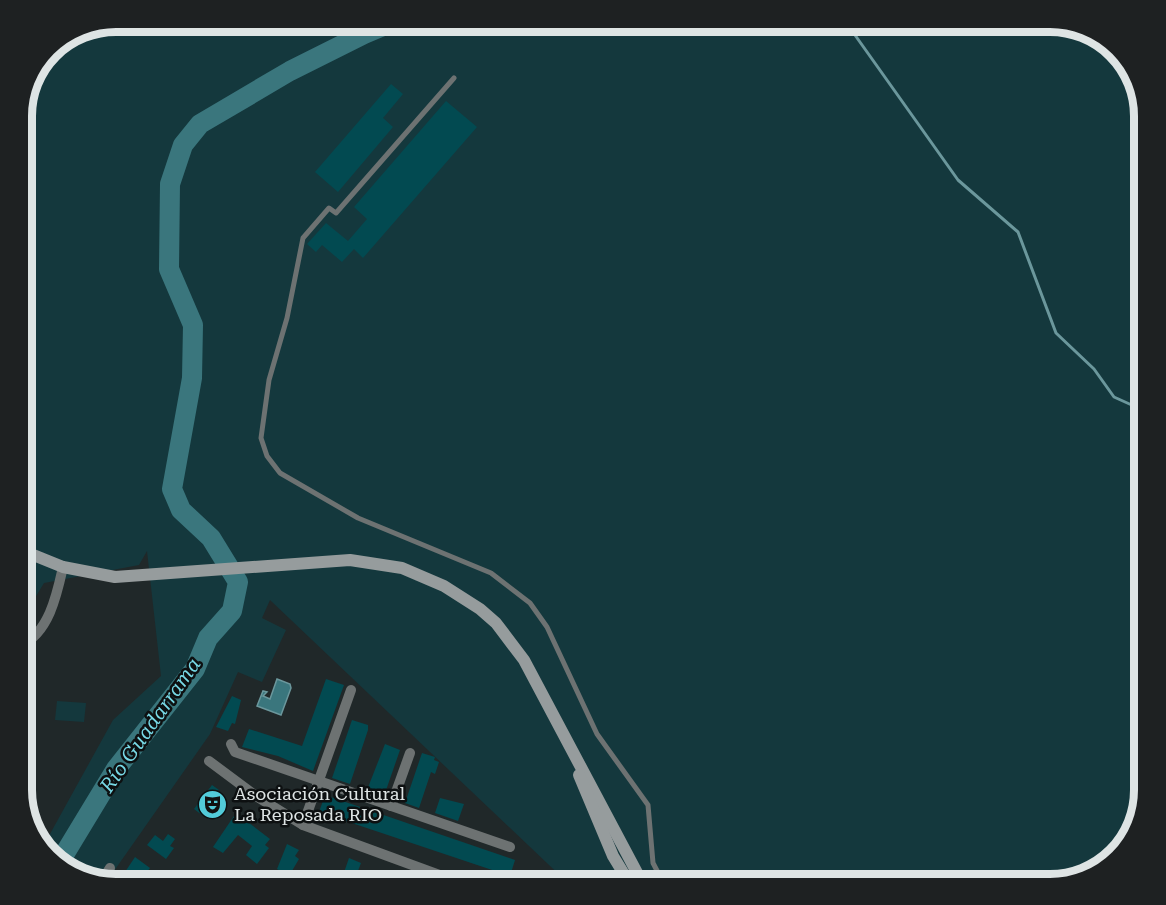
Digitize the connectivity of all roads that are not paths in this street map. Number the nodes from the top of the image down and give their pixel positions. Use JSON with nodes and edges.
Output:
{"nodes":[{"id":1,"x":454,"y":78,"type":"dead end"},
{"id":2,"x":32,"y":554,"type":"edge"},
{"id":3,"x":63,"y":567,"type":"junction"},
{"id":4,"x":32,"y":638,"type":"edge"},
{"id":5,"x":351,"y":690,"type":"dead end"},
{"id":6,"x":552,"y":711,"type":"junction"},
{"id":7,"x":231,"y":744,"type":"dead end"},
{"id":8,"x":410,"y":753,"type":"dead end"},
{"id":9,"x":209,"y":761,"type":"dead end"},
{"id":10,"x":318,"y":781,"type":"junction"},
{"id":11,"x":392,"y":806,"type":"junction"},
{"id":12,"x":303,"y":825,"type":"junction"},
{"id":13,"x":510,"y":847,"type":"dead end"},
{"id":14,"x":630,"y":863,"type":"junction"},
{"id":15,"x":110,"y":868,"type":"dead end"},
{"id":16,"x":107,"y":873,"type":"edge"},
{"id":17,"x":437,"y":874,"type":"edge"},
{"id":18,"x":623,"y":874,"type":"edge"},
{"id":19,"x":634,"y":874,"type":"edge"},
{"id":20,"x":637,"y":874,"type":"edge"},
{"id":21,"x":658,"y":874,"type":"edge"}],
"edges":[{"from":1,"to":21,"type":"lane"},
{"from":2,"to":3,"type":"main road"},
{"from":3,"to":4,"type":"street"},
{"from":3,"to":6,"type":"main road"},
{"from":5,"to":10,"type":"street"},
{"from":6,"to":14,"type":"main road"},
{"from":6,"to":18,"type":"main road"},
{"from":7,"to":10,"type":"street"},
{"from":8,"to":11,"type":"street"},
{"from":9,"to":12,"type":"street"},
{"from":10,"to":11,"type":"street"},
{"from":10,"to":12,"type":"street"},
{"from":11,"to":13,"type":"street"},
{"from":12,"to":17,"type":"street"},
{"from":14,"to":19,"type":"street"},
{"from":14,"to":20,"type":"main road"},
{"from":15,"to":16,"type":"street"}]}
